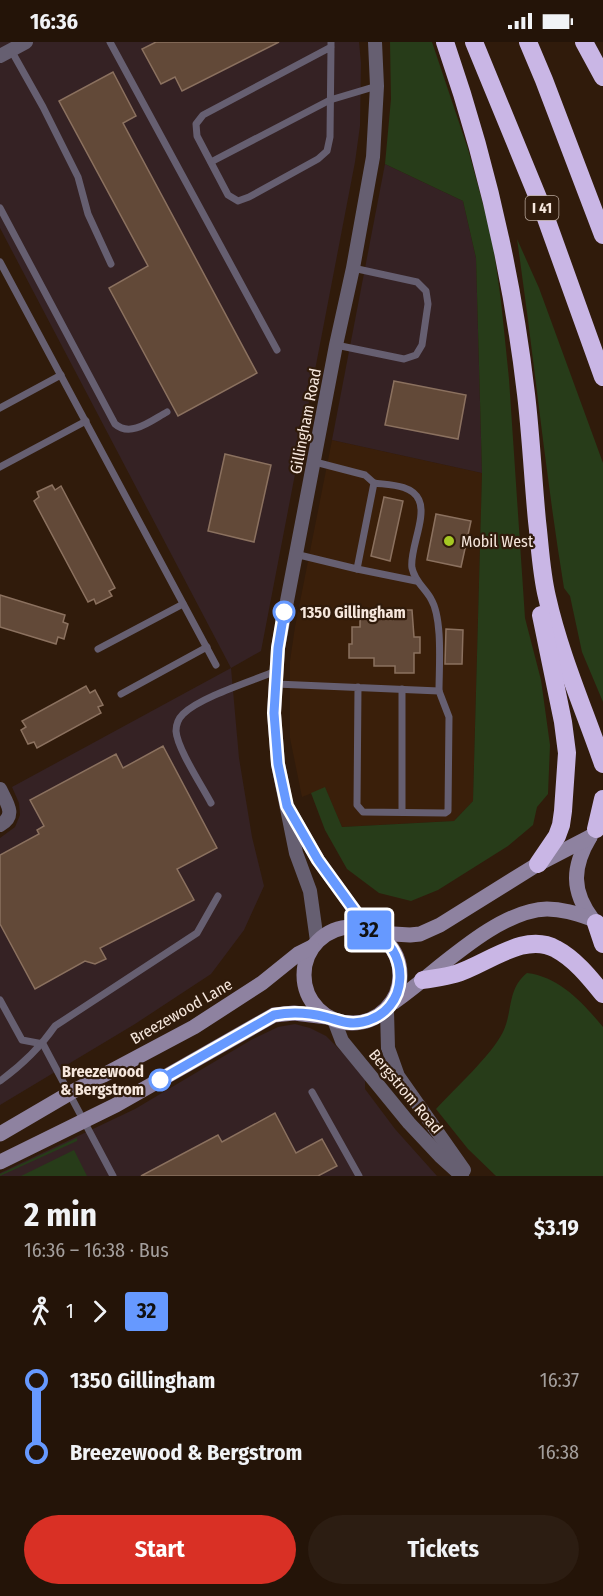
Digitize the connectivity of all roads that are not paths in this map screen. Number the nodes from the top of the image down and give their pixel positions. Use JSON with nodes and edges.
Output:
{"nodes":[{"id":1,"x":26,"y":42,"type":"edge"},
{"id":2,"x":110,"y":42,"type":"edge"},
{"id":3,"x":375,"y":42,"type":"edge"},
{"id":4,"x":445,"y":42,"type":"edge"},
{"id":5,"x":474,"y":42,"type":"edge"},
{"id":6,"x":528,"y":42,"type":"edge"},
{"id":7,"x":584,"y":42,"type":"edge"},
{"id":8,"x":331,"y":44,"type":"edge"},
{"id":9,"x":6,"y":53,"type":"edge"},
{"id":10,"x":603,"y":77,"type":"edge"},
{"id":11,"x":377,"y":86,"type":"junction"},
{"id":12,"x":330,"y":100,"type":"junction"},
{"id":13,"x":211,"y":162,"type":"junction"},
{"id":14,"x":0,"y":208,"type":"edge"},
{"id":15,"x":603,"y":235,"type":"edge"},
{"id":16,"x":0,"y":262,"type":"edge"},
{"id":17,"x":111,"y":264,"type":"dead end"},
{"id":18,"x":353,"y":268,"type":"junction"},
{"id":19,"x":336,"y":345,"type":"junction"},
{"id":20,"x":277,"y":350,"type":"dead end"},
{"id":21,"x":61,"y":375,"type":"junction"},
{"id":22,"x":603,"y":377,"type":"edge"},
{"id":23,"x":0,"y":408,"type":"edge"},
{"id":24,"x":167,"y":411,"type":"dead end"},
{"id":25,"x":86,"y":421,"type":"junction"},
{"id":26,"x":315,"y":462,"type":"junction"},
{"id":27,"x":0,"y":467,"type":"edge"},
{"id":28,"x":374,"y":483,"type":"junction"},
{"id":29,"x":540,"y":544,"type":"junction"},
{"id":30,"x":295,"y":554,"type":"junction"},
{"id":31,"x":357,"y":569,"type":"junction"},
{"id":32,"x":416,"y":581,"type":"junction"},
{"id":33,"x":183,"y":604,"type":"junction"},
{"id":34,"x":207,"y":647,"type":"junction"},
{"id":35,"x":99,"y":649,"type":"dead end"},
{"id":36,"x":216,"y":665,"type":"dead end"},
{"id":37,"x":276,"y":677,"type":"junction"},
{"id":38,"x":358,"y":687,"type":"junction"},
{"id":39,"x":402,"y":689,"type":"junction"},
{"id":40,"x":439,"y":691,"type":"junction"},
{"id":41,"x":121,"y":694,"type":"dead end"},
{"id":42,"x":603,"y":764,"type":"edge"},
{"id":43,"x":0,"y":789,"type":"edge"},
{"id":44,"x":603,"y":799,"type":"edge"},
{"id":45,"x":210,"y":803,"type":"dead end"},
{"id":46,"x":287,"y":806,"type":"junction"},
{"id":47,"x":402,"y":812,"type":"junction"},
{"id":48,"x":5,"y":820,"type":"edge"},
{"id":49,"x":596,"y":831,"type":"edge"},
{"id":50,"x":538,"y":864,"type":"junction"},
{"id":51,"x":218,"y":896,"type":"dead end"},
{"id":52,"x":597,"y":923,"type":"edge"},
{"id":53,"x":372,"y":931,"type":"junction"},
{"id":54,"x":315,"y":944,"type":"junction"},
{"id":55,"x":603,"y":944,"type":"edge"},
{"id":56,"x":423,"y":981,"type":"junction"},
{"id":57,"x":603,"y":994,"type":"edge"},
{"id":58,"x":0,"y":1000,"type":"edge"},
{"id":59,"x":390,"y":1006,"type":"junction"},
{"id":60,"x":331,"y":1019,"type":"junction"},
{"id":61,"x":43,"y":1044,"type":"junction"},
{"id":62,"x":0,"y":1081,"type":"edge"},
{"id":63,"x":312,"y":1092,"type":"dead end"},
{"id":64,"x":70,"y":1093,"type":"junction"},
{"id":65,"x":84,"y":1120,"type":"junction"},
{"id":66,"x":0,"y":1134,"type":"edge"},
{"id":67,"x":0,"y":1161,"type":"edge"},
{"id":68,"x":113,"y":1176,"type":"edge"},
{"id":69,"x":359,"y":1176,"type":"edge"},
{"id":70,"x":462,"y":1176,"type":"edge"},
{"id":71,"x":468,"y":1176,"type":"edge"}],
"edges":[{"from":1,"to":9,"type":"street"},
{"from":2,"to":20,"type":"lane"},
{"from":3,"to":11,"type":"street","name":"Gillingham Road"},
{"from":4,"to":29,"type":"highway"},
{"from":5,"to":22,"type":"highway","number":"I 41"},
{"from":6,"to":15,"type":"highway"},
{"from":7,"to":10,"type":"highway"},
{"from":8,"to":12,"type":"lane"},
{"from":8,"to":13,"type":"lane"},
{"from":9,"to":17,"type":"lane"},
{"from":11,"to":12,"type":"lane"},
{"from":11,"to":18,"type":"street","name":"Gillingham Road"},
{"from":12,"to":13,"type":"lane"},
{"from":12,"to":13,"type":"lane"},
{"from":14,"to":24,"type":"lane"},
{"from":16,"to":21,"type":"lane"},
{"from":18,"to":19,"type":"street","name":"Gillingham Road"},
{"from":18,"to":19,"type":"lane"},
{"from":19,"to":26,"type":"street","name":"Gillingham Road"},
{"from":21,"to":23,"type":"lane"},
{"from":21,"to":25,"type":"lane"},
{"from":25,"to":27,"type":"lane"},
{"from":25,"to":33,"type":"lane"},
{"from":26,"to":28,"type":"lane"},
{"from":26,"to":30,"type":"street","name":"Gillingham Road"},
{"from":28,"to":31,"type":"lane"},
{"from":28,"to":32,"type":"lane"},
{"from":29,"to":42,"type":"highway"},
{"from":29,"to":50,"type":"highway"},
{"from":30,"to":31,"type":"lane"},
{"from":30,"to":37,"type":"street","name":"Gillingham Road"},
{"from":31,"to":32,"type":"lane"},
{"from":32,"to":40,"type":"lane"},
{"from":33,"to":34,"type":"lane"},
{"from":33,"to":35,"type":"lane"},
{"from":34,"to":36,"type":"lane"},
{"from":34,"to":41,"type":"lane"},
{"from":37,"to":38,"type":"lane"},
{"from":37,"to":45,"type":"lane"},
{"from":37,"to":46,"type":"street","name":"Gillingham Road"},
{"from":38,"to":39,"type":"lane"},
{"from":38,"to":47,"type":"lane"},
{"from":39,"to":40,"type":"lane"},
{"from":39,"to":47,"type":"lane"},
{"from":40,"to":47,"type":"lane"},
{"from":43,"to":48,"type":"street"},
{"from":44,"to":49,"type":"highway"},
{"from":46,"to":53,"type":"street","name":"Gillingham Road"},
{"from":46,"to":54,"type":"street","name":"Gillingham Road"},
{"from":49,"to":50,"type":"main road"},
{"from":49,"to":52,"type":"main road"},
{"from":50,"to":53,"type":"main road"},
{"from":51,"to":61,"type":"lane"},
{"from":52,"to":55,"type":"highway"},
{"from":52,"to":56,"type":"main road"},
{"from":53,"to":54,"type":"main road"},
{"from":53,"to":59,"type":"main road"},
{"from":54,"to":60,"type":"main road"},
{"from":54,"to":64,"type":"main road","name":"Breezewood Lane"},
{"from":56,"to":57,"type":"highway"},
{"from":56,"to":59,"type":"main road"},
{"from":58,"to":61,"type":"lane"},
{"from":59,"to":60,"type":"main road"},
{"from":59,"to":71,"type":"street","name":"Bergstrom Road"},
{"from":60,"to":65,"type":"main road"},
{"from":60,"to":70,"type":"street","name":"Bergstrom Road"},
{"from":61,"to":62,"type":"lane"},
{"from":61,"to":64,"type":"lane"},
{"from":63,"to":69,"type":"lane"},
{"from":64,"to":65,"type":"lane"},
{"from":64,"to":66,"type":"main road","name":"Breezewood Lane"},
{"from":65,"to":67,"type":"main road"},
{"from":65,"to":68,"type":"lane"}]}
